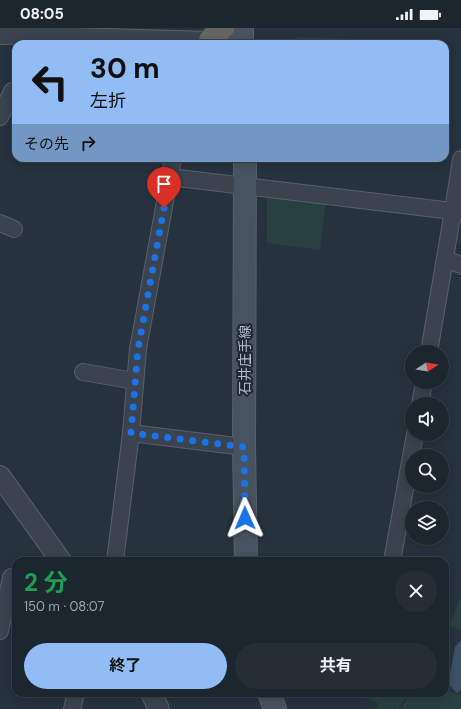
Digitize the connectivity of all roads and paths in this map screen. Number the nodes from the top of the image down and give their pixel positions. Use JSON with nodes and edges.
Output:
{"nodes":[{"id":1,"x":242,"y":28,"type":"edge"},
{"id":2,"x":0,"y":36,"type":"edge"},
{"id":3,"x":203,"y":38,"type":"edge"},
{"id":4,"x":242,"y":40,"type":"edge"},
{"id":5,"x":12,"y":91,"type":"dead end"},
{"id":6,"x":0,"y":117,"type":"edge"},
{"id":7,"x":461,"y":160,"type":"edge"},
{"id":8,"x":172,"y":162,"type":"edge"},
{"id":9,"x":245,"y":162,"type":"edge"},
{"id":10,"x":170,"y":177,"type":"junction"},
{"id":11,"x":245,"y":187,"type":"junction"},
{"id":12,"x":457,"y":211,"type":"edge"},
{"id":13,"x":445,"y":259,"type":"junction"},
{"id":14,"x":461,"y":265,"type":"edge"},
{"id":15,"x":430,"y":345,"type":"edge"},
{"id":16,"x":83,"y":372,"type":"dead end"},
{"id":17,"x":135,"y":381,"type":"junction"},
{"id":18,"x":131,"y":433,"type":"junction"},
{"id":19,"x":414,"y":441,"type":"edge"},
{"id":20,"x":244,"y":447,"type":"junction"},
{"id":21,"x":0,"y":476,"type":"edge"},
{"id":22,"x":58,"y":557,"type":"edge"},
{"id":23,"x":115,"y":557,"type":"edge"},
{"id":24,"x":246,"y":557,"type":"edge"},
{"id":25,"x":393,"y":557,"type":"edge"},
{"id":26,"x":12,"y":577,"type":"edge"},
{"id":27,"x":0,"y":631,"type":"edge"},
{"id":28,"x":75,"y":697,"type":"edge"},
{"id":29,"x":153,"y":697,"type":"edge"},
{"id":30,"x":270,"y":697,"type":"edge"},
{"id":31,"x":72,"y":709,"type":"edge"},
{"id":32,"x":159,"y":709,"type":"edge"},
{"id":33,"x":274,"y":709,"type":"edge"}],
"edges":[{"from":1,"to":4,"type":"main road"},
{"from":2,"to":3,"type":"street"},
{"from":5,"to":6,"type":"street"},
{"from":7,"to":12,"type":"street"},
{"from":8,"to":10,"type":"street"},
{"from":9,"to":11,"type":"main road","name":"石井庄手線"},
{"from":10,"to":11,"type":"street"},
{"from":10,"to":17,"type":"street"},
{"from":11,"to":12,"type":"street"},
{"from":11,"to":20,"type":"main road","name":"石井庄手線"},
{"from":12,"to":13,"type":"street"},
{"from":13,"to":14,"type":"street"},
{"from":13,"to":15,"type":"street"},
{"from":16,"to":17,"type":"street"},
{"from":17,"to":18,"type":"street"},
{"from":18,"to":20,"type":"street"},
{"from":18,"to":23,"type":"street"},
{"from":19,"to":25,"type":"street"},
{"from":20,"to":24,"type":"main road","name":"石井庄手線"},
{"from":21,"to":22,"type":"street"},
{"from":26,"to":27,"type":"street"},
{"from":28,"to":31,"type":"street"},
{"from":29,"to":32,"type":"street"},
{"from":30,"to":33,"type":"main road"}]}
